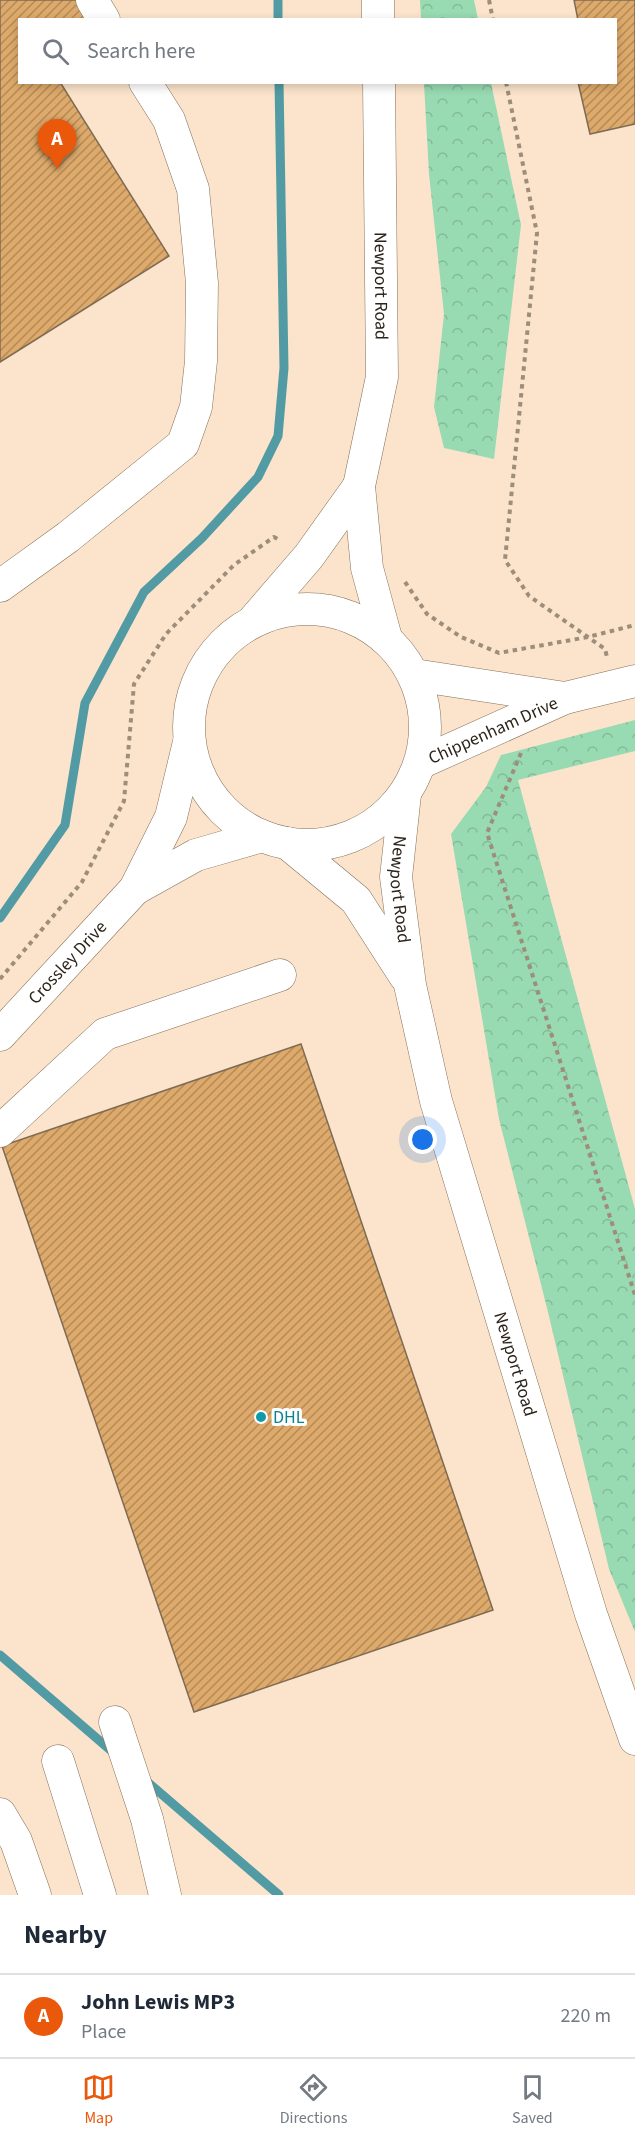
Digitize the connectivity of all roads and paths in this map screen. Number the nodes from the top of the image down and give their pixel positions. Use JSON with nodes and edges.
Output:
{"nodes":[{"id":1,"x":92,"y":0,"type":"edge"},
{"id":2,"x":378,"y":0,"type":"edge"},
{"id":3,"x":489,"y":0,"type":"edge"},
{"id":4,"x":103,"y":18,"type":"edge"},
{"id":5,"x":378,"y":18,"type":"edge"},
{"id":6,"x":493,"y":18,"type":"edge"},
{"id":7,"x":146,"y":84,"type":"edge"},
{"id":8,"x":379,"y":84,"type":"edge"},
{"id":9,"x":359,"y":486,"type":"junction"},
{"id":10,"x":309,"y":556,"type":"junction"},
{"id":11,"x":367,"y":568,"type":"junction"},
{"id":12,"x":0,"y":586,"type":"edge"},
{"id":13,"x":253,"y":621,"type":"junction"},
{"id":14,"x":635,"y":625,"type":"edge"},
{"id":15,"x":386,"y":638,"type":"junction"},
{"id":16,"x":414,"y":675,"type":"junction"},
{"id":17,"x":635,"y":681,"type":"edge"},
{"id":18,"x":565,"y":698,"type":"junction"},
{"id":19,"x":189,"y":739,"type":"junction"},
{"id":20,"x":420,"y":764,"type":"junction"},
{"id":21,"x":405,"y":794,"type":"junction"},
{"id":22,"x":275,"y":840,"type":"junction"},
{"id":23,"x":135,"y":889,"type":"junction"},
{"id":24,"x":280,"y":975,"type":"dead end"},
{"id":25,"x":0,"y":979,"type":"edge"},
{"id":26,"x":410,"y":985,"type":"junction"},
{"id":27,"x":0,"y":1035,"type":"edge"},
{"id":28,"x":0,"y":1131,"type":"edge"},
{"id":29,"x":115,"y":1722,"type":"dead end"},
{"id":30,"x":635,"y":1739,"type":"edge"},
{"id":31,"x":58,"y":1761,"type":"dead end"},
{"id":32,"x":0,"y":1814,"type":"edge"},
{"id":33,"x":35,"y":1895,"type":"edge"},
{"id":34,"x":100,"y":1895,"type":"edge"},
{"id":35,"x":165,"y":1895,"type":"edge"}],
"edges":[{"from":1,"to":4,"type":"street"},
{"from":2,"to":5,"type":"street"},
{"from":3,"to":6,"type":"path"},
{"from":7,"to":12,"type":"street"},
{"from":8,"to":9,"type":"street","name":"Newport Road"},
{"from":9,"to":10,"type":"street","name":"Newport Road"},
{"from":9,"to":11,"type":"street","name":"Newport Road"},
{"from":10,"to":13,"type":"street","name":"Newport Road"},
{"from":10,"to":25,"type":"path"},
{"from":11,"to":14,"type":"path"},
{"from":11,"to":15,"type":"street","name":"Newport Road"},
{"from":13,"to":15,"type":"street"},
{"from":13,"to":19,"type":"street"},
{"from":15,"to":16,"type":"street"},
{"from":16,"to":18,"type":"street","name":"Chippenham Drive"},
{"from":16,"to":20,"type":"street"},
{"from":17,"to":18,"type":"street","name":"Chippenham Drive"},
{"from":18,"to":20,"type":"street","name":"Chippenham Drive"},
{"from":19,"to":22,"type":"street","name":"Newport Road"},
{"from":19,"to":23,"type":"street","name":"Crossley Drive"},
{"from":20,"to":21,"type":"street"},
{"from":21,"to":22,"type":"street"},
{"from":21,"to":26,"type":"street","name":"Newport Road"},
{"from":22,"to":23,"type":"street","name":"Crossley Drive"},
{"from":22,"to":26,"type":"street","name":"Newport Road"},
{"from":23,"to":27,"type":"street","name":"Crossley Drive"},
{"from":24,"to":28,"type":"street"},
{"from":26,"to":30,"type":"street","name":"Newport Road"},
{"from":29,"to":35,"type":"street"},
{"from":31,"to":34,"type":"street"},
{"from":32,"to":33,"type":"street"}]}
